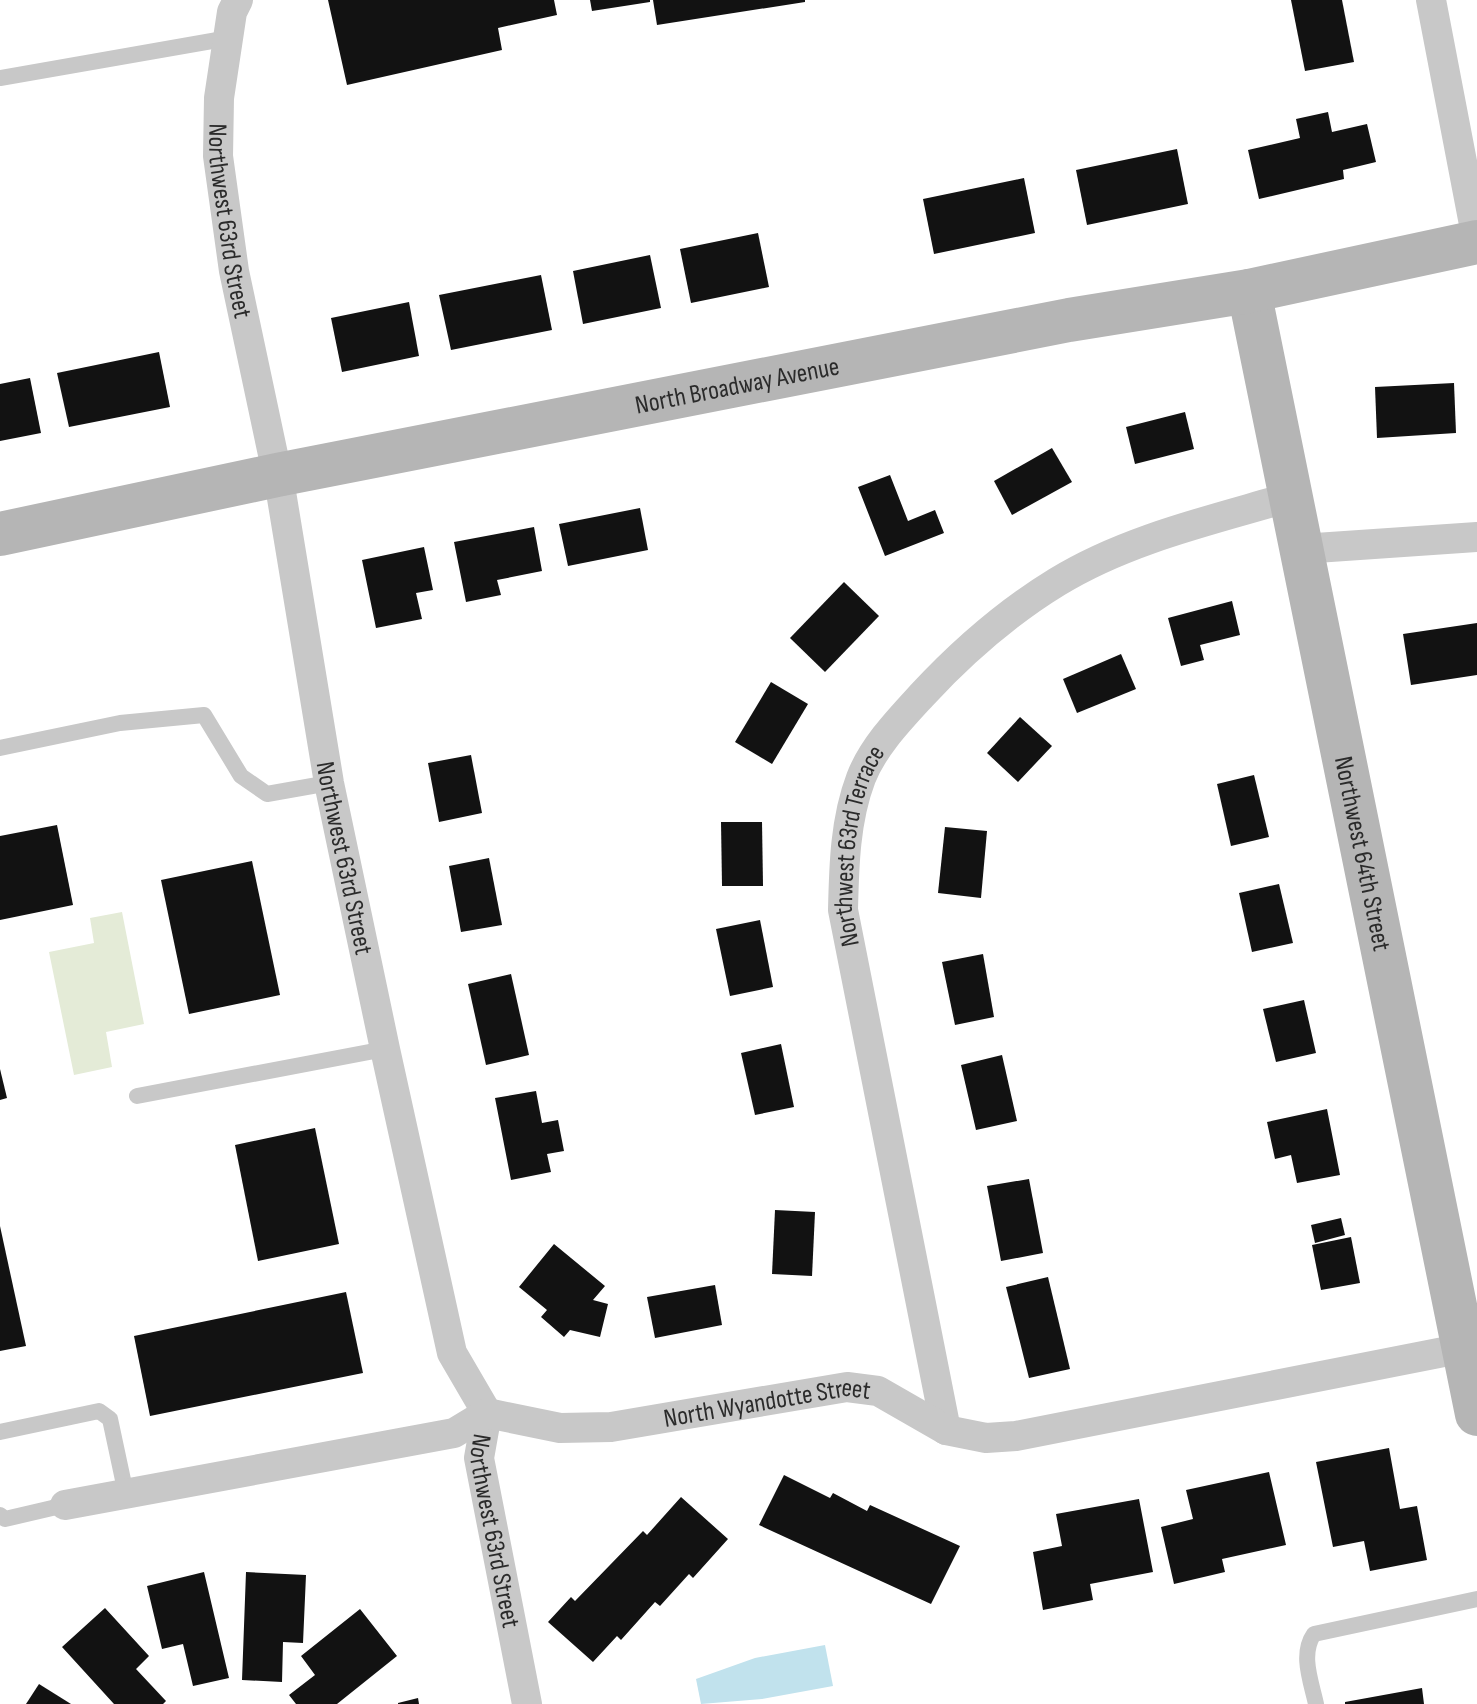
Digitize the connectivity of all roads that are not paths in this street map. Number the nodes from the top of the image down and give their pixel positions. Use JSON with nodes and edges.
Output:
{"nodes":[{"id":1,"x":238,"y":0,"type":"edge"},
{"id":2,"x":1431,"y":0,"type":"edge"},
{"id":3,"x":229,"y":38,"type":"junction"},
{"id":4,"x":0,"y":78,"type":"edge"},
{"id":5,"x":1477,"y":241,"type":"edge"},
{"id":6,"x":1249,"y":291,"type":"junction"},
{"id":7,"x":277,"y":475,"type":"junction"},
{"id":8,"x":1290,"y":497,"type":"junction"},
{"id":9,"x":0,"y":534,"type":"edge"},
{"id":10,"x":1477,"y":537,"type":"edge"},
{"id":11,"x":1301,"y":549,"type":"junction"},
{"id":12,"x":0,"y":748,"type":"edge"},
{"id":13,"x":329,"y":783,"type":"junction"},
{"id":14,"x":385,"y":1049,"type":"junction"},
{"id":15,"x":137,"y":1096,"type":"dead end"},
{"id":16,"x":1464,"y":1348,"type":"junction"},
{"id":17,"x":487,"y":1413,"type":"junction"},
{"id":18,"x":1477,"y":1414,"type":"edge"},
{"id":19,"x":946,"y":1430,"type":"junction"},
{"id":20,"x":0,"y":1432,"type":"edge"},
{"id":21,"x":126,"y":1494,"type":"junction"},
{"id":22,"x":65,"y":1505,"type":"joint"},
{"id":23,"x":0,"y":1515,"type":"edge"},
{"id":24,"x":1477,"y":1599,"type":"edge"},
{"id":25,"x":527,"y":1704,"type":"edge"},
{"id":26,"x":1316,"y":1704,"type":"edge"}],
"edges":[{"from":1,"to":3,"type":"street","name":"Northwest 63rd Street"},
{"from":2,"to":5,"type":"street"},
{"from":3,"to":4,"type":"lane"},
{"from":3,"to":7,"type":"street","name":"Northwest 63rd Street"},
{"from":5,"to":6,"type":"street","name":"North Broadway Avenue"},
{"from":6,"to":7,"type":"street","name":"North Broadway Avenue"},
{"from":6,"to":8,"type":"street","name":"Northwest 64th Street"},
{"from":7,"to":9,"type":"street","name":"North Broadway Avenue"},
{"from":7,"to":13,"type":"street","name":"Northwest 63rd Street"},
{"from":8,"to":11,"type":"street","name":"Northwest 64th Street"},
{"from":8,"to":19,"type":"street","name":"Northwest 63rd Terrace"},
{"from":10,"to":11,"type":"street"},
{"from":11,"to":16,"type":"street","name":"Northwest 64th Street"},
{"from":12,"to":13,"type":"lane"},
{"from":13,"to":14,"type":"street","name":"Northwest 63rd Street"},
{"from":14,"to":15,"type":"lane"},
{"from":14,"to":17,"type":"street","name":"Northwest 63rd Street"},
{"from":16,"to":18,"type":"street","name":"Northwest 64th Street"},
{"from":16,"to":19,"type":"street","name":"North Wyandotte Street"},
{"from":17,"to":19,"type":"street","name":"North Wyandotte Street"},
{"from":17,"to":21,"type":"street"},
{"from":17,"to":25,"type":"street","name":"Northwest 63rd Street"},
{"from":20,"to":21,"type":"lane"},
{"from":21,"to":22,"type":"street"},
{"from":22,"to":23,"type":"lane"},
{"from":24,"to":26,"type":"lane"}]}
